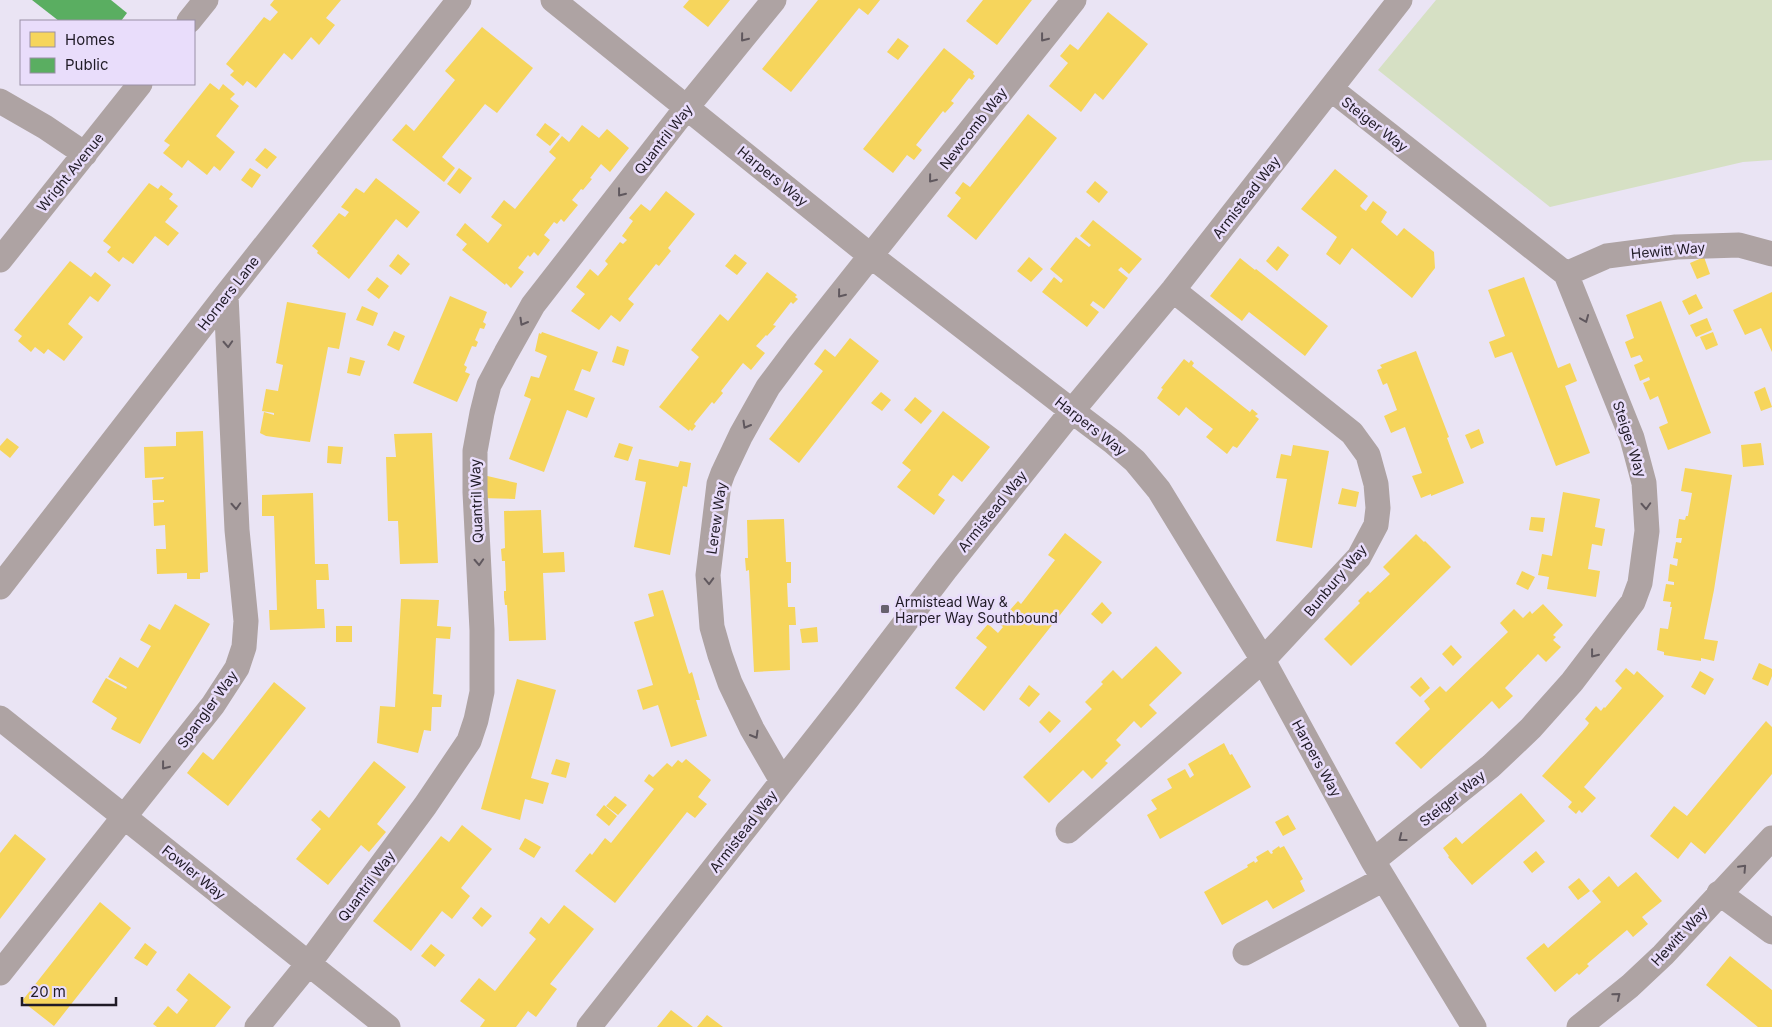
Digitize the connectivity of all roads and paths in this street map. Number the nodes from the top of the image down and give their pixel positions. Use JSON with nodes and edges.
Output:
{"nodes":[{"id":1,"x":206,"y":0,"type":"edge"},
{"id":2,"x":459,"y":0,"type":"edge"},
{"id":3,"x":552,"y":0,"type":"edge"},
{"id":4,"x":774,"y":0,"type":"edge"},
{"id":5,"x":1074,"y":0,"type":"edge"},
{"id":6,"x":1400,"y":0,"type":"edge"},
{"id":7,"x":190,"y":20,"type":"edge"},
{"id":8,"x":139,"y":85,"type":"edge"},
{"id":9,"x":1331,"y":89,"type":"junction"},
{"id":10,"x":0,"y":101,"type":"edge"},
{"id":11,"x":687,"y":107,"type":"junction"},
{"id":12,"x":84,"y":154,"type":"junction"},
{"id":13,"x":1772,"y":254,"type":"edge"},
{"id":14,"x":871,"y":256,"type":"junction"},
{"id":15,"x":0,"y":260,"type":"edge"},
{"id":16,"x":1566,"y":274,"type":"junction"},
{"id":17,"x":1174,"y":290,"type":"junction"},
{"id":18,"x":226,"y":295,"type":"junction"},
{"id":19,"x":1072,"y":411,"type":"junction"},
{"id":20,"x":0,"y":587,"type":"edge"},
{"id":21,"x":1263,"y":660,"type":"junction"},
{"id":22,"x":0,"y":718,"type":"edge"},
{"id":23,"x":782,"y":781,"type":"junction"},
{"id":24,"x":124,"y":817,"type":"junction"},
{"id":25,"x":1068,"y":831,"type":"dead end"},
{"id":26,"x":1772,"y":838,"type":"edge"},
{"id":27,"x":1379,"y":870,"type":"junction"},
{"id":28,"x":1720,"y":893,"type":"junction"},
{"id":29,"x":1772,"y":932,"type":"edge"},
{"id":30,"x":1246,"y":953,"type":"dead end"},
{"id":31,"x":309,"y":964,"type":"junction"},
{"id":32,"x":0,"y":973,"type":"edge"},
{"id":33,"x":257,"y":1027,"type":"edge"},
{"id":34,"x":388,"y":1027,"type":"edge"},
{"id":35,"x":589,"y":1027,"type":"edge"},
{"id":36,"x":1474,"y":1027,"type":"edge"},
{"id":37,"x":1579,"y":1027,"type":"edge"}],
"edges":[{"from":1,"to":7,"type":"street"},
{"from":2,"to":18,"type":"street","name":"Horners Lane"},
{"from":3,"to":11,"type":"street","name":"Harpers Way"},
{"from":4,"to":11,"type":"street","name":"Quantril Way","one_way":true},
{"from":5,"to":14,"type":"street","name":"Newcomb Way","one_way":true},
{"from":6,"to":9,"type":"street","name":"Armistead Way"},
{"from":8,"to":12,"type":"street","name":"Wright Avenue"},
{"from":9,"to":16,"type":"street","name":"Steiger Way"},
{"from":9,"to":17,"type":"street","name":"Armistead Way"},
{"from":10,"to":12,"type":"street"},
{"from":11,"to":14,"type":"street","name":"Harpers Way"},
{"from":11,"to":31,"type":"street","name":"Quantril Way","one_way":true},
{"from":12,"to":15,"type":"street","name":"Wright Avenue"},
{"from":13,"to":16,"type":"street","name":"Hewitt Way"},
{"from":14,"to":19,"type":"street","name":"Harpers Way"},
{"from":14,"to":23,"type":"street","name":"Lerew Way","one_way":true},
{"from":16,"to":27,"type":"street","name":"Steiger Way","one_way":true},
{"from":17,"to":19,"type":"street","name":"Armistead Way"},
{"from":17,"to":21,"type":"street","name":"Bunbury Way"},
{"from":18,"to":20,"type":"street","name":"Horners Lane"},
{"from":18,"to":24,"type":"street","name":"Spangler Way","one_way":true},
{"from":19,"to":21,"type":"street","name":"Harpers Way"},
{"from":19,"to":23,"type":"street","name":"Armistead Way"},
{"from":21,"to":25,"type":"street","name":"Bunbury Way"},
{"from":21,"to":27,"type":"street","name":"Harpers Way"},
{"from":22,"to":24,"type":"street","name":"Fowler Way"},
{"from":23,"to":35,"type":"street","name":"Armistead Way"},
{"from":24,"to":31,"type":"street","name":"Fowler Way"},
{"from":24,"to":32,"type":"street","name":"Spangler Way"},
{"from":28,"to":26,"type":"street","name":"Hewitt Way","one_way":true},
{"from":27,"to":30,"type":"street","name":"Steiger Way"},
{"from":27,"to":36,"type":"street","name":"Harpers Way"},
{"from":28,"to":29,"type":"street"},
{"from":37,"to":28,"type":"street","name":"Hewitt Way","one_way":true},
{"from":31,"to":33,"type":"street","name":"Quantril Way"},
{"from":31,"to":34,"type":"street","name":"Fowler Way"}]}
